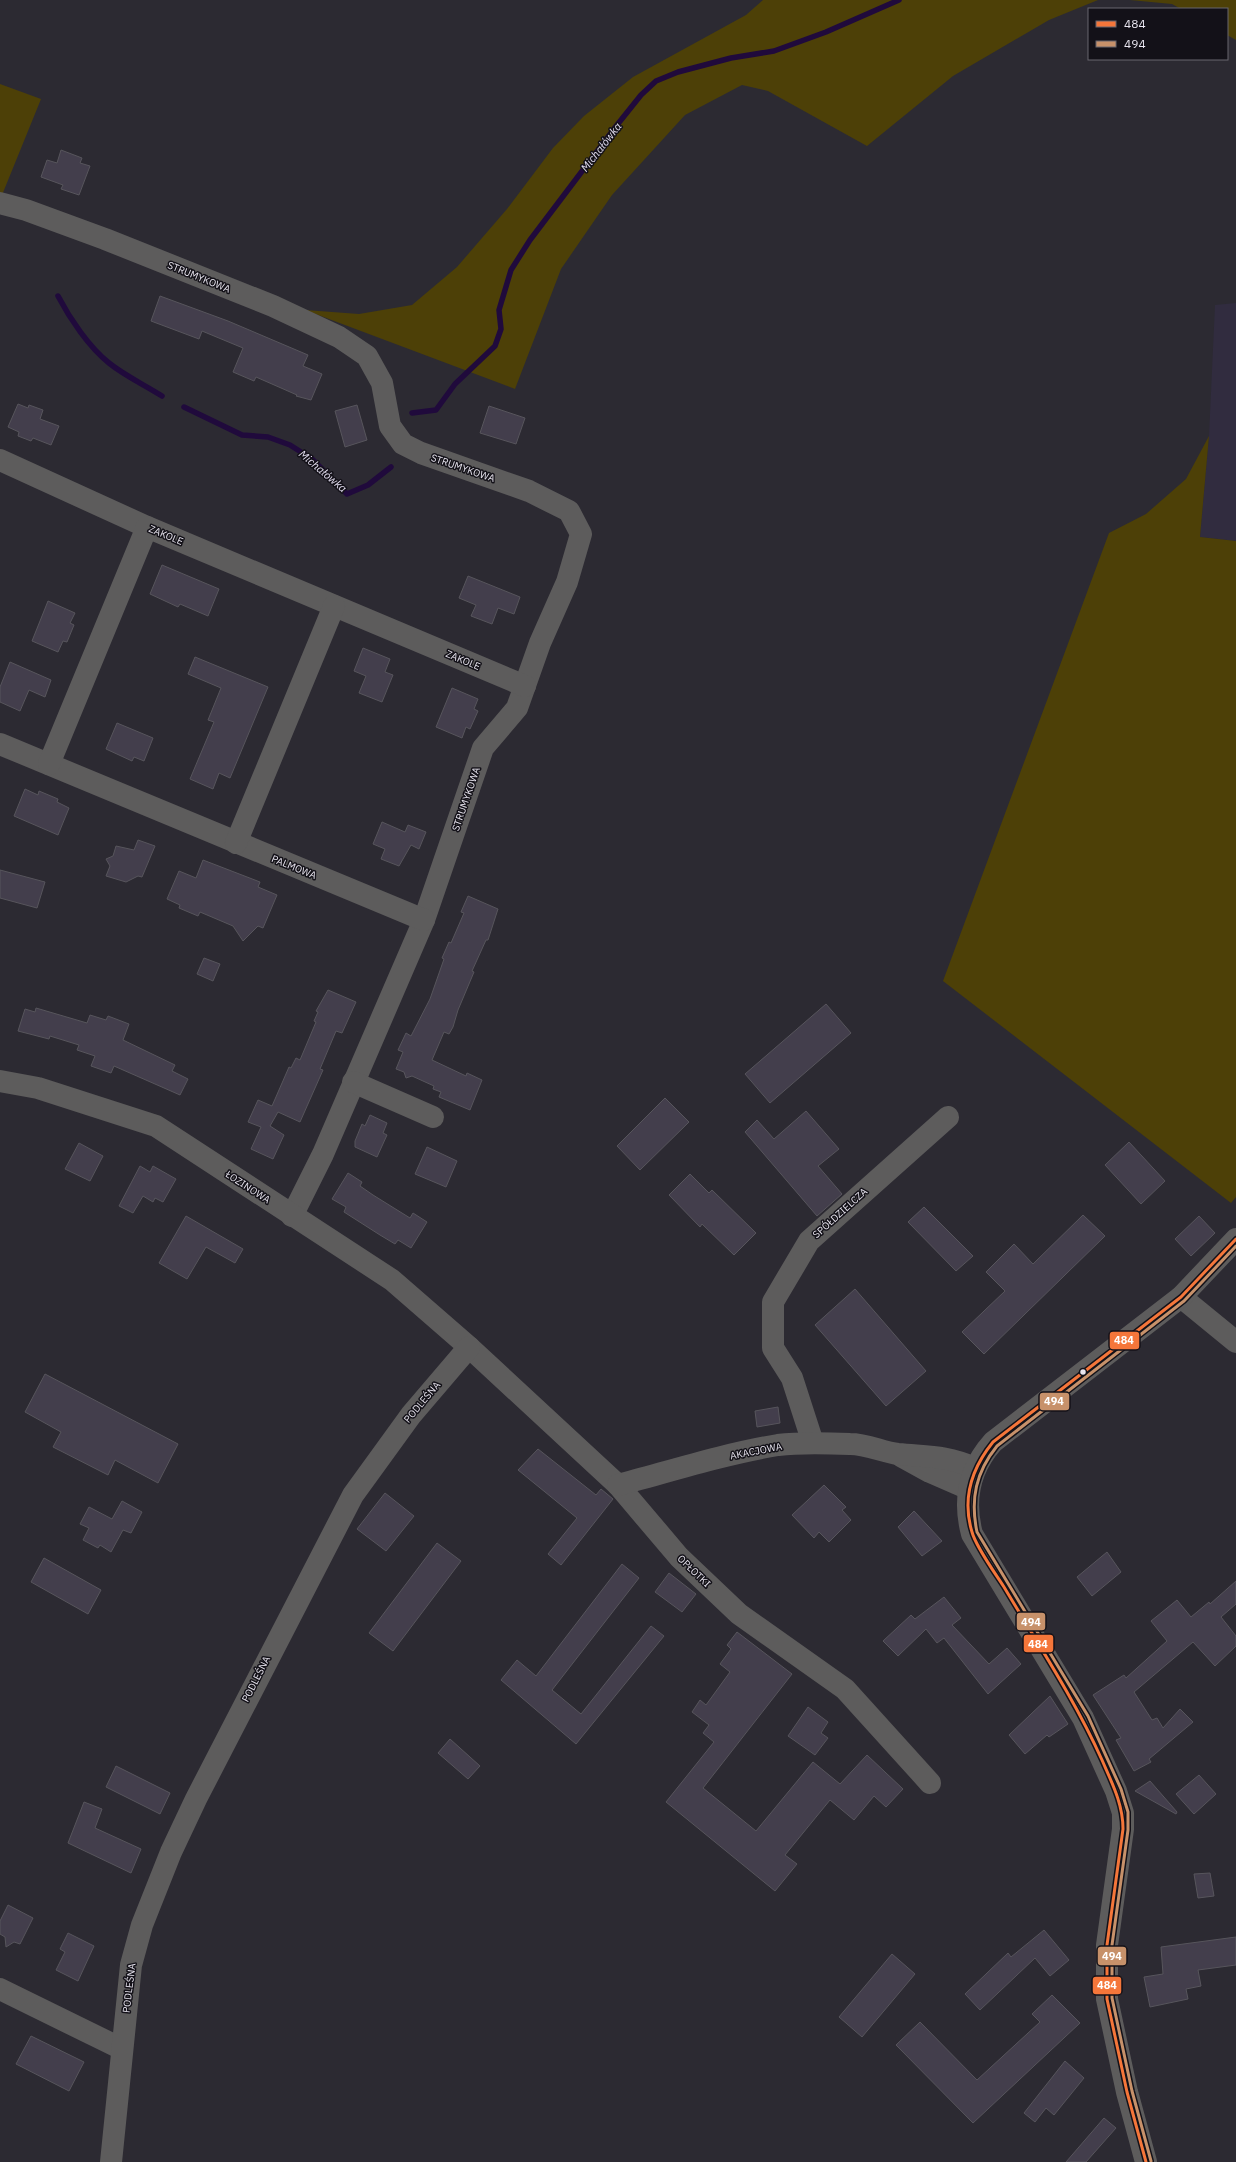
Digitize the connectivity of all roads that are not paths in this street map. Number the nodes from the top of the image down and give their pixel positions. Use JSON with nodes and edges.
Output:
{"nodes":[{"id":1,"x":0,"y":203,"type":"edge"},
{"id":2,"x":0,"y":460,"type":"edge"},
{"id":3,"x":147,"y":527,"type":"junction"},
{"id":4,"x":334,"y":606,"type":"junction"},
{"id":5,"x":525,"y":686,"type":"junction"},
{"id":6,"x":0,"y":744,"type":"edge"},
{"id":7,"x":48,"y":764,"type":"junction"},
{"id":8,"x":236,"y":843,"type":"junction"},
{"id":9,"x":424,"y":920,"type":"junction"},
{"id":10,"x":0,"y":1081,"type":"edge"},
{"id":11,"x":353,"y":1082,"type":"junction"},
{"id":12,"x":433,"y":1117,"type":"dead end"},
{"id":13,"x":948,"y":1117,"type":"dead end"},
{"id":14,"x":292,"y":1216,"type":"junction"},
{"id":15,"x":1236,"y":1239,"type":"edge"},
{"id":16,"x":1181,"y":1297,"type":"junction"},
{"id":17,"x":1236,"y":1342,"type":"edge"},
{"id":18,"x":469,"y":1347,"type":"junction"},
{"id":19,"x":813,"y":1443,"type":"junction"},
{"id":20,"x":896,"y":1454,"type":"junction"},
{"id":21,"x":975,"y":1468,"type":"junction"},
{"id":22,"x":618,"y":1485,"type":"junction"},
{"id":23,"x":969,"y":1489,"type":"junction"},
{"id":24,"x":930,"y":1783,"type":"dead end"},
{"id":25,"x":0,"y":1989,"type":"edge"},
{"id":26,"x":122,"y":2048,"type":"junction"},
{"id":27,"x":111,"y":2162,"type":"edge"},
{"id":28,"x":1146,"y":2162,"type":"edge"}],
"edges":[{"from":1,"to":5,"type":"street","name":"STRUMYKOWA"},
{"from":2,"to":3,"type":"street","name":"ZAKOLE"},
{"from":3,"to":4,"type":"street","name":"ZAKOLE"},
{"from":3,"to":7,"type":"street"},
{"from":4,"to":5,"type":"street","name":"ZAKOLE"},
{"from":4,"to":8,"type":"street"},
{"from":5,"to":9,"type":"street","name":"STRUMYKOWA"},
{"from":6,"to":7,"type":"street","name":"PALMOWA"},
{"from":7,"to":8,"type":"street","name":"PALMOWA"},
{"from":8,"to":9,"type":"street","name":"PALMOWA"},
{"from":9,"to":11,"type":"street"},
{"from":10,"to":14,"type":"street","name":"ŁOZINOWA"},
{"from":11,"to":12,"type":"street"},
{"from":11,"to":14,"type":"street"},
{"from":13,"to":19,"type":"street","name":"SPÓŁDZIELCZA"},
{"from":14,"to":18,"type":"street","name":"ŁOZINOWA"},
{"from":15,"to":16,"type":"street"},
{"from":16,"to":17,"type":"street"},
{"from":16,"to":21,"type":"street"},
{"from":18,"to":22,"type":"street","name":"OPŁOTKI"},
{"from":18,"to":26,"type":"street","name":"PODLEŚNA"},
{"from":19,"to":20,"type":"street","name":"AKACJOWA"},
{"from":19,"to":22,"type":"street","name":"AKACJOWA"},
{"from":20,"to":21,"type":"street","name":"AKACJOWA"},
{"from":20,"to":23,"type":"street","name":"AKACJOWA"},
{"from":21,"to":23,"type":"street"},
{"from":22,"to":24,"type":"street","name":"OPŁOTKI"},
{"from":23,"to":28,"type":"street"},
{"from":25,"to":26,"type":"street"},
{"from":26,"to":27,"type":"street","name":"PODLEŚNA"}]}
